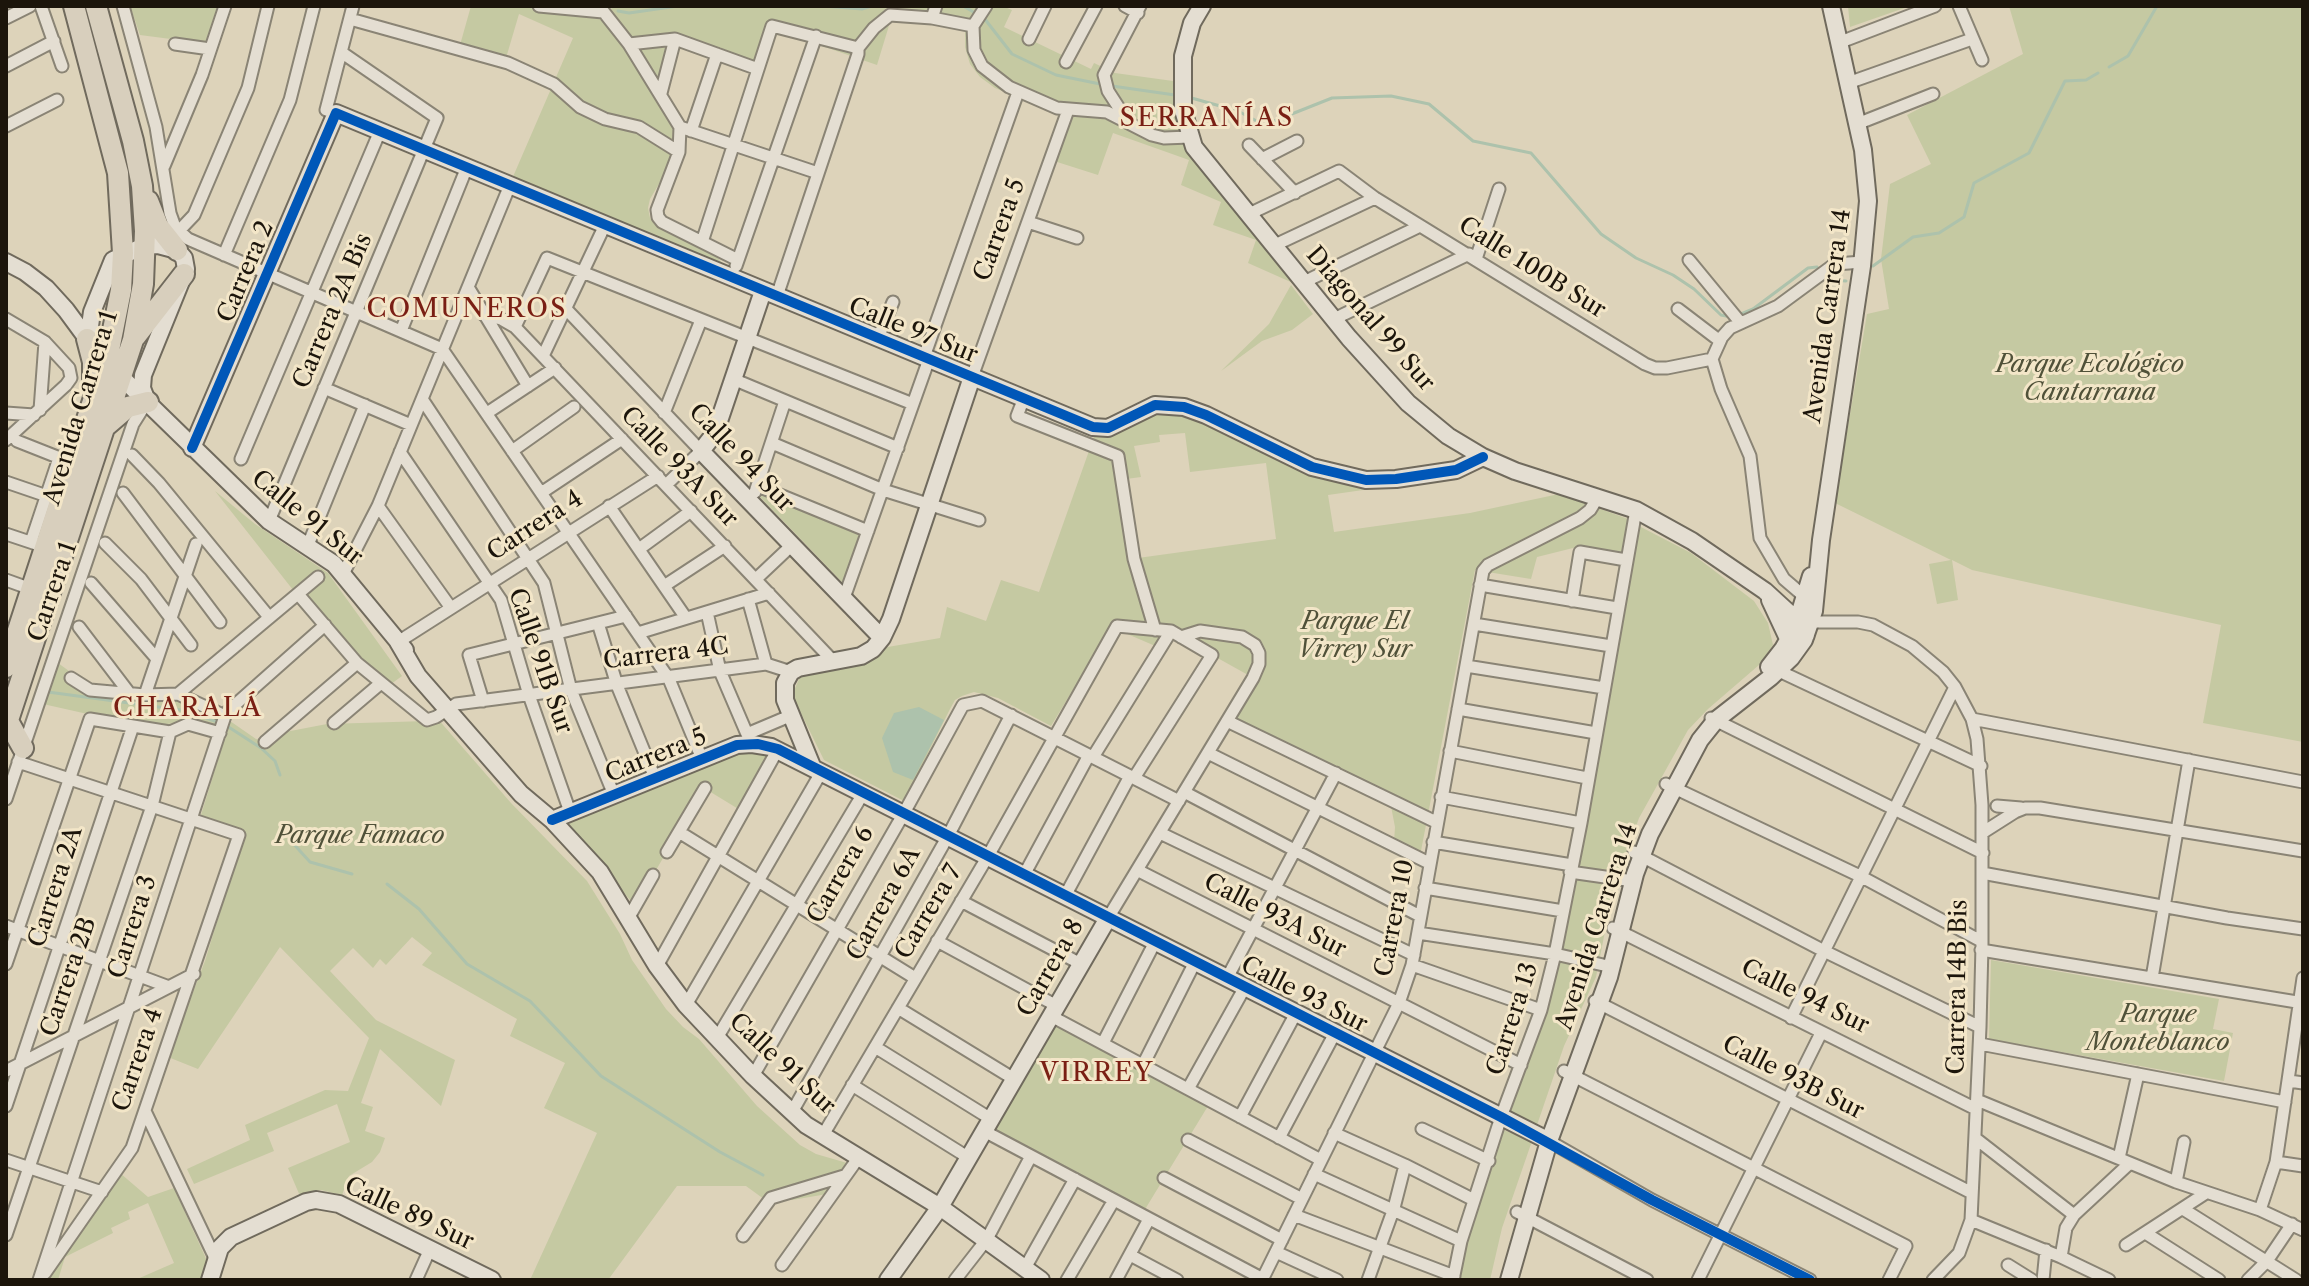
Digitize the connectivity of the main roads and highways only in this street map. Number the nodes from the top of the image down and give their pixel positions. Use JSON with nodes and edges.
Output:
{"nodes":[{"id":1,"x":74,"y":6,"type":"edge"},
{"id":2,"x":96,"y":6,"type":"edge"},
{"id":3,"x":142,"y":186,"type":"junction"},
{"id":4,"x":174,"y":240,"type":"road end"},
{"id":5,"x":184,"y":274,"type":"road end"},
{"id":6,"x":133,"y":340,"type":"junction"},
{"id":7,"x":95,"y":350,"type":"junction"},
{"id":8,"x":148,"y":402,"type":"road end"},
{"id":9,"x":89,"y":406,"type":"junction"},
{"id":10,"x":102,"y":436,"type":"junction"},
{"id":11,"x":6,"y":667,"type":"edge"},
{"id":12,"x":7,"y":723,"type":"edge"},
{"id":13,"x":21,"y":755,"type":"road end"}],
"edges":[{"from":1,"to":7,"type":"highway","name":"Avenida Carrera 1"},
{"from":2,"to":3,"type":"highway","name":"Avenida Carrera 1"},
{"from":3,"to":4,"type":"highway"},
{"from":3,"to":6,"type":"highway","name":"Avenida Carrera 1"},
{"from":5,"to":6,"type":"highway"},
{"from":6,"to":10,"type":"highway","name":"Avenida Carrera 1"},
{"from":7,"to":9,"type":"highway","name":"Avenida Carrera 1"},
{"from":7,"to":9,"type":"highway"},
{"from":8,"to":10,"type":"highway"},
{"from":9,"to":11,"type":"highway","name":"Avenida Carrera 1"},
{"from":10,"to":12,"type":"highway","name":"Avenida Carrera 1"},
{"from":12,"to":13,"type":"highway"}]}
